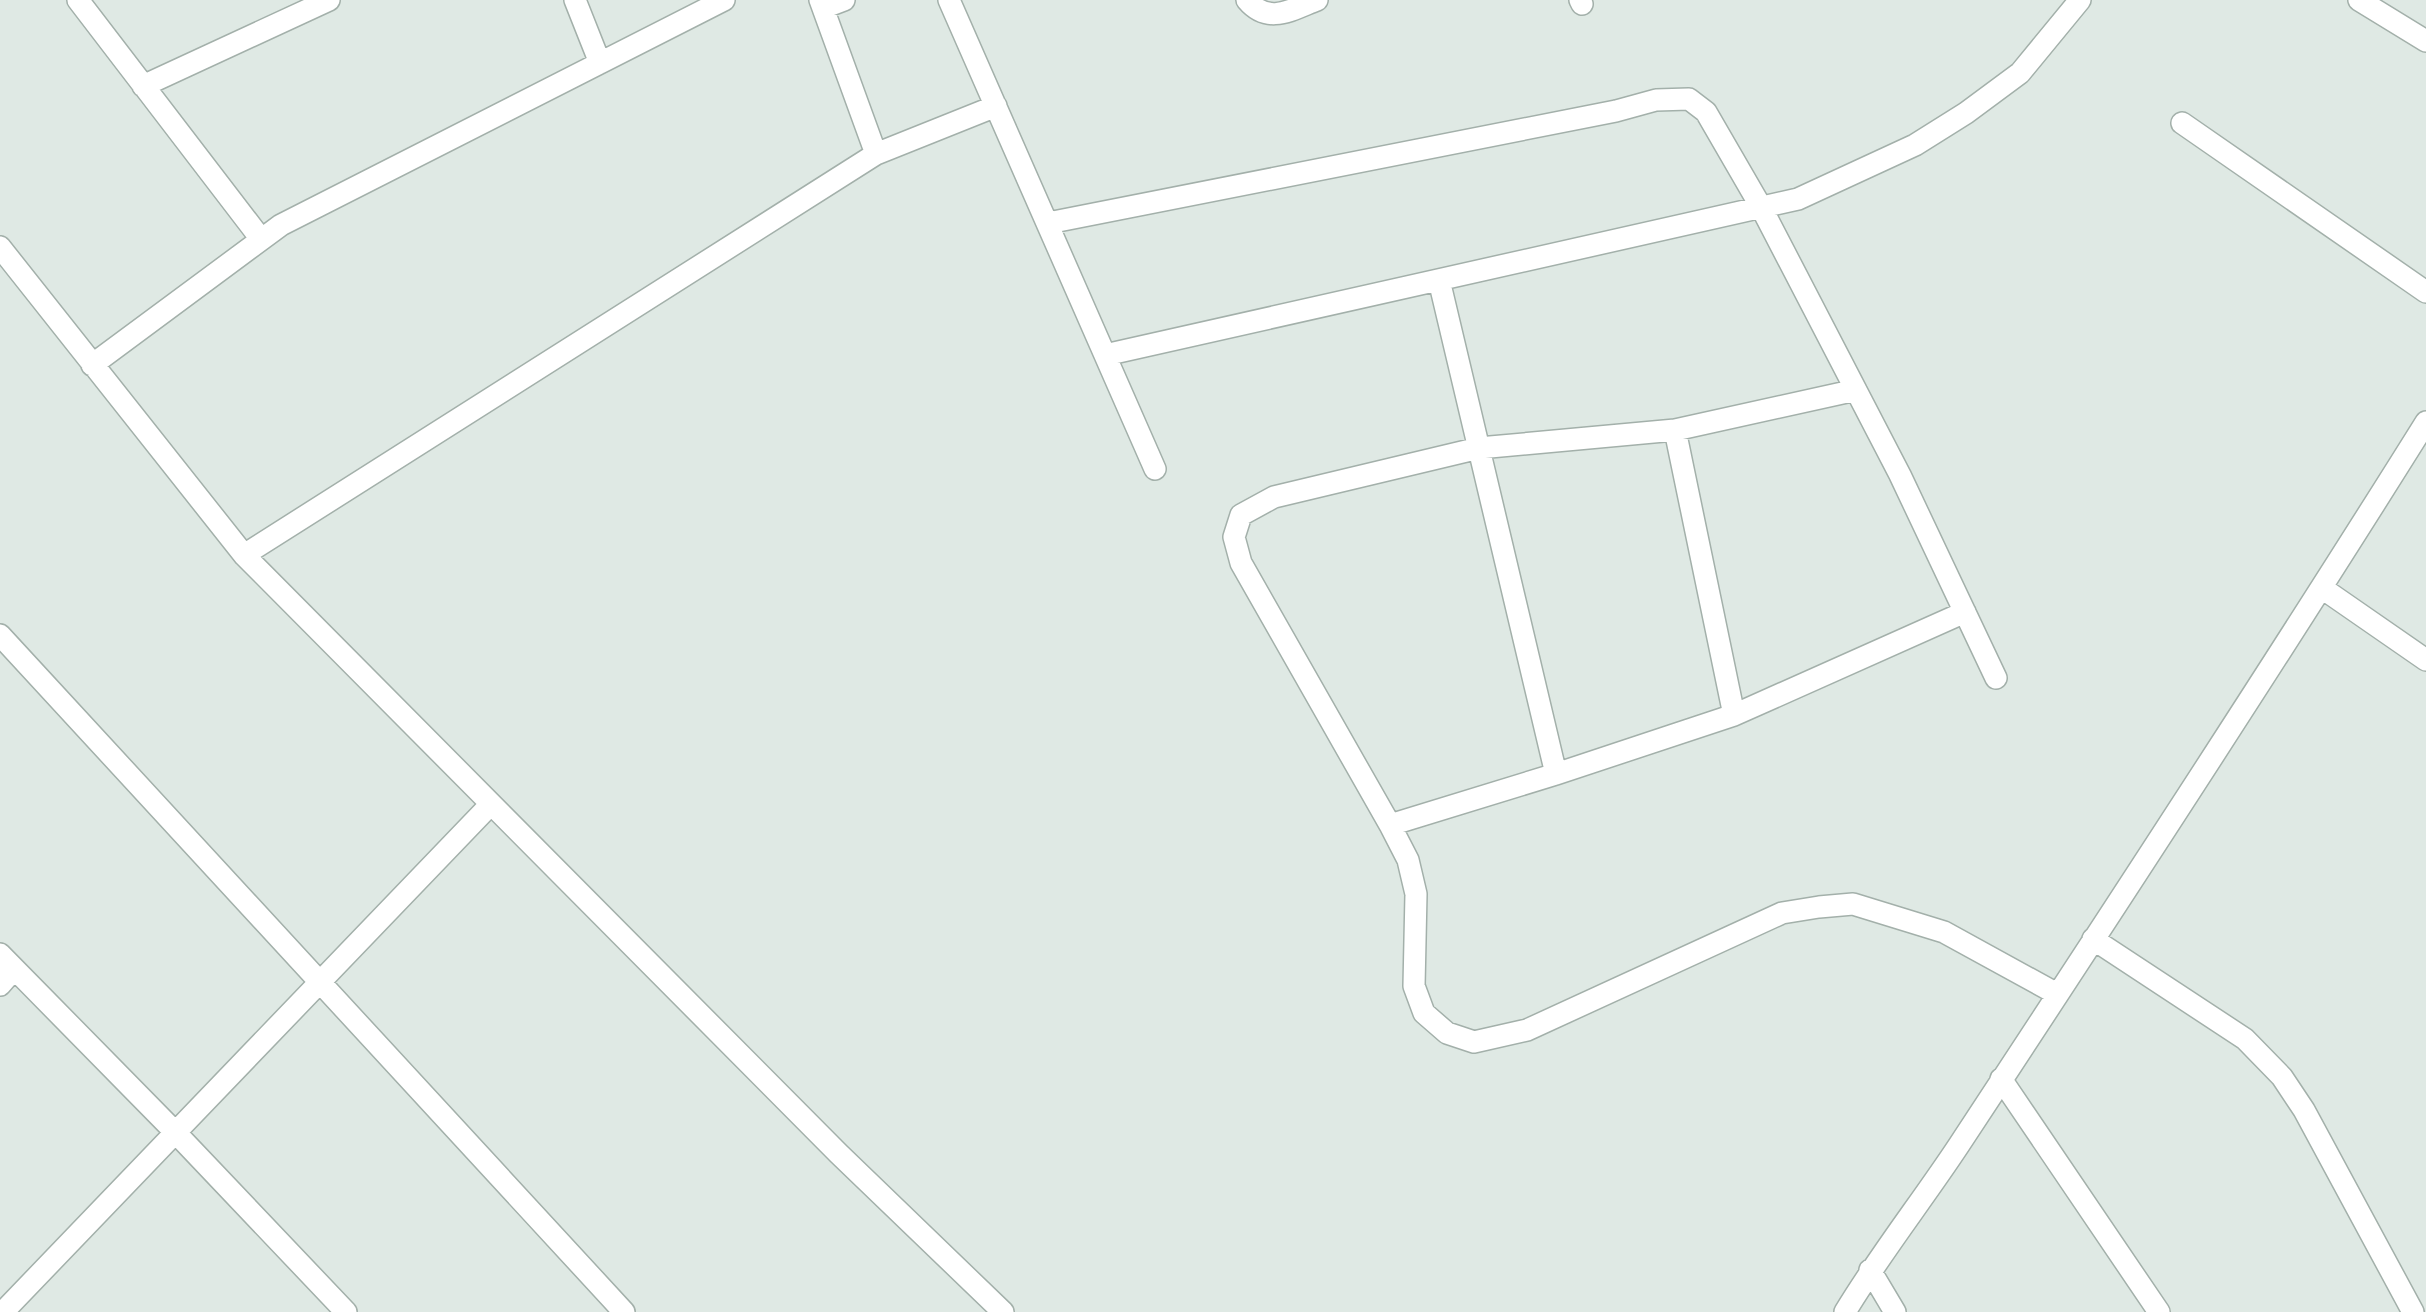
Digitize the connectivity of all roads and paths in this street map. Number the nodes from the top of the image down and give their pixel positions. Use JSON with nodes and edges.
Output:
{"nodes":[{"id":1,"x":78,"y":0,"type":"edge"},
{"id":2,"x":329,"y":0,"type":"edge"},
{"id":3,"x":575,"y":0,"type":"edge"},
{"id":4,"x":724,"y":0,"type":"edge"},
{"id":5,"x":844,"y":0,"type":"edge"},
{"id":6,"x":949,"y":0,"type":"edge"},
{"id":7,"x":1247,"y":0,"type":"edge"},
{"id":8,"x":1317,"y":0,"type":"edge"},
{"id":9,"x":2080,"y":0,"type":"edge"},
{"id":10,"x":2358,"y":0,"type":"edge"},
{"id":11,"x":821,"y":4,"type":"edge"},
{"id":12,"x":2426,"y":41,"type":"edge"},
{"id":13,"x":600,"y":63,"type":"junction"},
{"id":14,"x":144,"y":86,"type":"junction"},
{"id":15,"x":996,"y":106,"type":"junction"},
{"id":16,"x":2182,"y":123,"type":"dead end"},
{"id":17,"x":876,"y":155,"type":"junction"},
{"id":18,"x":1761,"y":207,"type":"junction"},
{"id":19,"x":1048,"y":223,"type":"junction"},
{"id":20,"x":261,"y":239,"type":"junction"},
{"id":21,"x":0,"y":247,"type":"edge"},
{"id":22,"x":1439,"y":280,"type":"junction"},
{"id":23,"x":2426,"y":292,"type":"edge"},
{"id":24,"x":1105,"y":355,"type":"junction"},
{"id":25,"x":92,"y":365,"type":"junction"},
{"id":26,"x":1856,"y":390,"type":"junction"},
{"id":27,"x":2426,"y":422,"type":"edge"},
{"id":28,"x":1675,"y":429,"type":"junction"},
{"id":29,"x":1479,"y":448,"type":"junction"},
{"id":30,"x":1155,"y":469,"type":"dead end"},
{"id":31,"x":244,"y":555,"type":"junction"},
{"id":32,"x":2322,"y":588,"type":"junction"},
{"id":33,"x":1965,"y":612,"type":"junction"},
{"id":34,"x":2,"y":641,"type":"edge"},
{"id":35,"x":2426,"y":660,"type":"edge"},
{"id":36,"x":1996,"y":678,"type":"dead end"},
{"id":37,"x":1734,"y":715,"type":"junction"},
{"id":38,"x":1556,"y":774,"type":"junction"},
{"id":39,"x":491,"y":804,"type":"junction"},
{"id":40,"x":1390,"y":825,"type":"junction"},
{"id":41,"x":2093,"y":939,"type":"junction"},
{"id":42,"x":5,"y":969,"type":"edge"},
{"id":43,"x":319,"y":982,"type":"junction"},
{"id":44,"x":2057,"y":993,"type":"junction"},
{"id":45,"x":2001,"y":1079,"type":"junction"},
{"id":46,"x":175,"y":1132,"type":"junction"},
{"id":47,"x":1870,"y":1270,"type":"junction"},
{"id":48,"x":10,"y":1310,"type":"edge"},
{"id":49,"x":346,"y":1312,"type":"edge"},
{"id":50,"x":624,"y":1312,"type":"edge"},
{"id":51,"x":1003,"y":1312,"type":"edge"},
{"id":52,"x":1845,"y":1312,"type":"edge"},
{"id":53,"x":1895,"y":1312,"type":"edge"},
{"id":54,"x":2159,"y":1312,"type":"edge"},
{"id":55,"x":2413,"y":1312,"type":"edge"}],
"edges":[{"from":1,"to":14,"type":"street"},
{"from":2,"to":14,"type":"street"},
{"from":3,"to":13,"type":"street"},
{"from":4,"to":13,"type":"street"},
{"from":5,"to":11,"type":"street"},
{"from":6,"to":15,"type":"street"},
{"from":7,"to":8,"type":"street"},
{"from":9,"to":18,"type":"street"},
{"from":10,"to":12,"type":"street"},
{"from":11,"to":17,"type":"street"},
{"from":13,"to":20,"type":"street"},
{"from":14,"to":20,"type":"street"},
{"from":15,"to":17,"type":"street"},
{"from":15,"to":19,"type":"street"},
{"from":16,"to":23,"type":"street"},
{"from":17,"to":31,"type":"street"},
{"from":18,"to":19,"type":"street"},
{"from":18,"to":22,"type":"street"},
{"from":18,"to":26,"type":"street"},
{"from":19,"to":24,"type":"street"},
{"from":20,"to":25,"type":"street"},
{"from":21,"to":25,"type":"street"},
{"from":22,"to":24,"type":"street"},
{"from":22,"to":29,"type":"street"},
{"from":24,"to":30,"type":"street"},
{"from":25,"to":31,"type":"street"},
{"from":26,"to":28,"type":"street"},
{"from":26,"to":33,"type":"street"},
{"from":27,"to":32,"type":"street"},
{"from":28,"to":29,"type":"street"},
{"from":28,"to":37,"type":"street"},
{"from":29,"to":38,"type":"street"},
{"from":29,"to":40,"type":"street"},
{"from":31,"to":39,"type":"street"},
{"from":32,"to":35,"type":"street"},
{"from":32,"to":41,"type":"street"},
{"from":33,"to":36,"type":"street"},
{"from":33,"to":37,"type":"street"},
{"from":34,"to":43,"type":"street"},
{"from":37,"to":38,"type":"street"},
{"from":38,"to":40,"type":"street"},
{"from":39,"to":43,"type":"street"},
{"from":39,"to":51,"type":"street"},
{"from":40,"to":44,"type":"street"},
{"from":41,"to":44,"type":"street"},
{"from":41,"to":55,"type":"street"},
{"from":42,"to":46,"type":"street"},
{"from":43,"to":46,"type":"street"},
{"from":43,"to":50,"type":"street"},
{"from":44,"to":45,"type":"street"},
{"from":45,"to":47,"type":"street"},
{"from":45,"to":54,"type":"street"},
{"from":46,"to":48,"type":"street"},
{"from":46,"to":49,"type":"street"},
{"from":47,"to":52,"type":"street"},
{"from":47,"to":53,"type":"street"}]}
